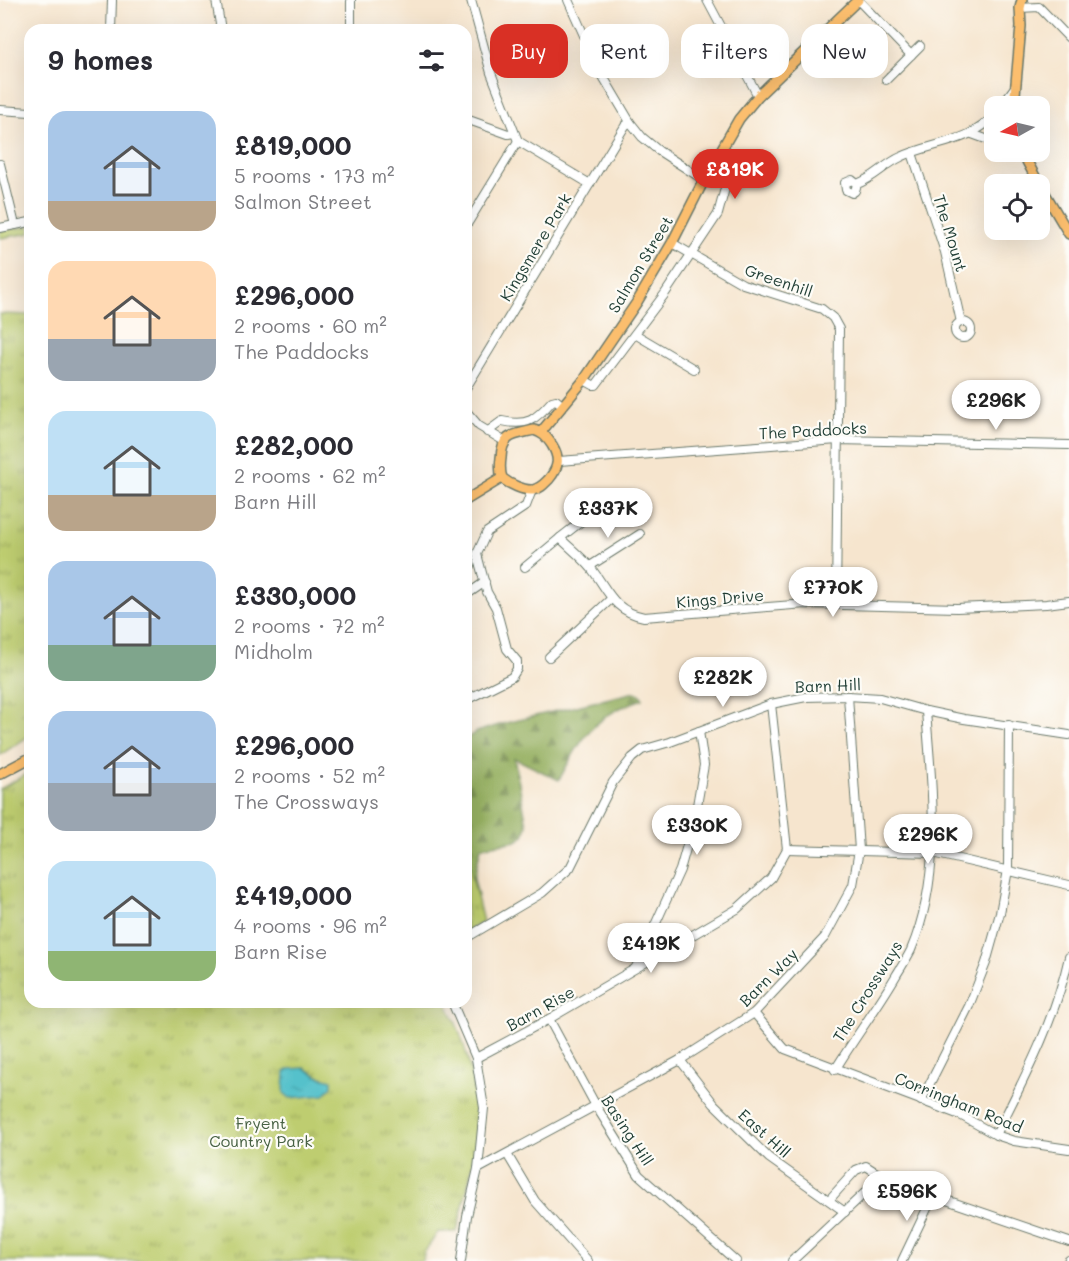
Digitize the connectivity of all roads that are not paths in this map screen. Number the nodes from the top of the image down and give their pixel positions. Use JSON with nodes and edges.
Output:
{"nodes":[{"id":1,"x":112,"y":0,"type":"edge"},
{"id":2,"x":216,"y":0,"type":"edge"},
{"id":3,"x":351,"y":0,"type":"edge"},
{"id":4,"x":471,"y":0,"type":"edge"},
{"id":5,"x":568,"y":0,"type":"edge"},
{"id":6,"x":706,"y":0,"type":"edge"},
{"id":7,"x":858,"y":0,"type":"edge"},
{"id":8,"x":1020,"y":3,"type":"edge"},
{"id":9,"x":111,"y":24,"type":"edge"},
{"id":10,"x":220,"y":24,"type":"edge"},
{"id":11,"x":351,"y":24,"type":"edge"},
{"id":12,"x":1069,"y":38,"type":"edge"},
{"id":13,"x":920,"y":46,"type":"dead end"},
{"id":14,"x":912,"y":55,"type":"junction"},
{"id":15,"x":886,"y":80,"type":"dead end"},
{"id":16,"x":1015,"y":87,"type":"junction"},
{"id":17,"x":758,"y":96,"type":"junction"},
{"id":18,"x":1008,"y":96,"type":"edge"},
{"id":19,"x":1015,"y":96,"type":"edge"},
{"id":20,"x":0,"y":110,"type":"edge"},
{"id":21,"x":24,"y":112,"type":"edge"},
{"id":22,"x":472,"y":121,"type":"edge"},
{"id":23,"x":630,"y":122,"type":"junction"},
{"id":24,"x":984,"y":124,"type":"edge"},
{"id":25,"x":972,"y":134,"type":"junction"},
{"id":26,"x":516,"y":137,"type":"junction"},
{"id":27,"x":984,"y":138,"type":"edge"},
{"id":28,"x":721,"y":151,"type":"junction"},
{"id":29,"x":912,"y":153,"type":"junction"},
{"id":30,"x":0,"y":164,"type":"edge"},
{"id":31,"x":704,"y":180,"type":"junction"},
{"id":32,"x":590,"y":184,"type":"junction"},
{"id":33,"x":857,"y":184,"type":"dead end"},
{"id":34,"x":1050,"y":203,"type":"edge"},
{"id":35,"x":472,"y":215,"type":"edge"},
{"id":36,"x":24,"y":223,"type":"edge"},
{"id":37,"x":15,"y":225,"type":"junction"},
{"id":38,"x":0,"y":228,"type":"edge"},
{"id":39,"x":1069,"y":234,"type":"edge"},
{"id":40,"x":672,"y":243,"type":"junction"},
{"id":41,"x":692,"y":253,"type":"junction"},
{"id":42,"x":961,"y":322,"type":"dead end"},
{"id":43,"x":635,"y":334,"type":"junction"},
{"id":44,"x":694,"y":369,"type":"dead end"},
{"id":45,"x":472,"y":378,"type":"edge"},
{"id":46,"x":584,"y":380,"type":"junction"},
{"id":47,"x":562,"y":405,"type":"junction"},
{"id":48,"x":472,"y":417,"type":"edge"},
{"id":49,"x":488,"y":432,"type":"junction"},
{"id":50,"x":542,"y":432,"type":"junction"},
{"id":51,"x":838,"y":440,"type":"junction"},
{"id":52,"x":504,"y":441,"type":"junction"},
{"id":53,"x":1069,"y":446,"type":"edge"},
{"id":54,"x":559,"y":461,"type":"junction"},
{"id":55,"x":502,"y":478,"type":"junction"},
{"id":56,"x":532,"y":490,"type":"junction"},
{"id":57,"x":615,"y":495,"type":"dead end"},
{"id":58,"x":472,"y":496,"type":"edge"},
{"id":59,"x":640,"y":534,"type":"dead end"},
{"id":60,"x":560,"y":538,"type":"junction"},
{"id":61,"x":590,"y":566,"type":"junction"},
{"id":62,"x":525,"y":567,"type":"dead end"},
{"id":63,"x":485,"y":582,"type":"junction"},
{"id":64,"x":472,"y":591,"type":"edge"},
{"id":65,"x":611,"y":599,"type":"junction"},
{"id":66,"x":1069,"y":601,"type":"edge"},
{"id":67,"x":836,"y":605,"type":"junction"},
{"id":68,"x":549,"y":657,"type":"dead end"},
{"id":69,"x":848,"y":696,"type":"junction"},
{"id":70,"x":472,"y":697,"type":"edge"},
{"id":71,"x":771,"y":704,"type":"junction"},
{"id":72,"x":926,"y":711,"type":"junction"},
{"id":73,"x":1009,"y":726,"type":"junction"},
{"id":74,"x":699,"y":731,"type":"junction"},
{"id":75,"x":1069,"y":735,"type":"edge"},
{"id":76,"x":24,"y":761,"type":"edge"},
{"id":77,"x":0,"y":774,"type":"edge"},
{"id":78,"x":787,"y":849,"type":"junction"},
{"id":79,"x":860,"y":850,"type":"junction"},
{"id":80,"x":933,"y":853,"type":"junction"},
{"id":81,"x":1008,"y":870,"type":"junction"},
{"id":82,"x":1069,"y":885,"type":"edge"},
{"id":83,"x":472,"y":934,"type":"edge"},
{"id":84,"x":1069,"y":957,"type":"edge"},
{"id":85,"x":635,"y":969,"type":"junction"},
{"id":86,"x":455,"y":1008,"type":"edge"},
{"id":87,"x":754,"y":1013,"type":"junction"},
{"id":88,"x":549,"y":1019,"type":"junction"},
{"id":89,"x":476,"y":1058,"type":"junction"},
{"id":90,"x":680,"y":1060,"type":"junction"},
{"id":91,"x":835,"y":1070,"type":"junction"},
{"id":92,"x":921,"y":1101,"type":"junction"},
{"id":93,"x":596,"y":1106,"type":"junction"},
{"id":94,"x":996,"y":1135,"type":"junction"},
{"id":95,"x":1069,"y":1149,"type":"edge"},
{"id":96,"x":507,"y":1154,"type":"junction"},
{"id":97,"x":478,"y":1169,"type":"junction"},
{"id":98,"x":888,"y":1180,"type":"junction"},
{"id":99,"x":933,"y":1196,"type":"junction"},
{"id":100,"x":829,"y":1200,"type":"junction"},
{"id":101,"x":845,"y":1212,"type":"junction"},
{"id":102,"x":1069,"y":1242,"type":"edge"},
{"id":103,"x":461,"y":1261,"type":"edge"},
{"id":104,"x":588,"y":1261,"type":"edge"},
{"id":105,"x":736,"y":1261,"type":"edge"},
{"id":106,"x":792,"y":1261,"type":"edge"},
{"id":107,"x":902,"y":1261,"type":"edge"}],
"edges":[{"from":1,"to":9,"type":"street"},
{"from":2,"to":10,"type":"street"},
{"from":3,"to":11,"type":"street"},
{"from":4,"to":26,"type":"street"},
{"from":5,"to":23,"type":"street"},
{"from":6,"to":17,"type":"street"},
{"from":7,"to":14,"type":"street"},
{"from":7,"to":17,"type":"main road","name":"Salmon Street"},
{"from":8,"to":12,"type":"street"},
{"from":8,"to":16,"type":"main road"},
{"from":13,"to":14,"type":"street"},
{"from":14,"to":15,"type":"street"},
{"from":16,"to":18,"type":"street"},
{"from":16,"to":19,"type":"main road"},
{"from":17,"to":28,"type":"main road","name":"Salmon Street"},
{"from":20,"to":21,"type":"street"},
{"from":22,"to":26,"type":"street"},
{"from":23,"to":31,"type":"street"},
{"from":23,"to":32,"type":"street","name":"Kingsmere Park"},
{"from":24,"to":25,"type":"street"},
{"from":25,"to":27,"type":"street"},
{"from":25,"to":29,"type":"street"},
{"from":26,"to":32,"type":"street"},
{"from":26,"to":35,"type":"street"},
{"from":28,"to":31,"type":"main road","name":"Salmon Street"},
{"from":28,"to":41,"type":"street","name":"Salmon Street"},
{"from":29,"to":33,"type":"street"},
{"from":29,"to":42,"type":"street","name":"The Mount"},
{"from":30,"to":37,"type":"street"},
{"from":31,"to":40,"type":"main road","name":"Salmon Street"},
{"from":32,"to":45,"type":"street","name":"Kingsmere Park"},
{"from":34,"to":39,"type":"main road"},
{"from":36,"to":37,"type":"street"},
{"from":37,"to":38,"type":"street"},
{"from":40,"to":41,"type":"street","name":"Greenhill"},
{"from":40,"to":46,"type":"main road","name":"Salmon Street"},
{"from":41,"to":43,"type":"street","name":"Salmon Street"},
{"from":41,"to":51,"type":"street","name":"Greenhill"},
{"from":43,"to":44,"type":"street"},
{"from":43,"to":46,"type":"street","name":"Salmon Street"},
{"from":46,"to":47,"type":"main road","name":"Salmon Street"},
{"from":47,"to":49,"type":"street"},
{"from":47,"to":50,"type":"main road","name":"Salmon Street"},
{"from":48,"to":49,"type":"street"},
{"from":49,"to":52,"type":"street"},
{"from":50,"to":52,"type":"main road"},
{"from":50,"to":54,"type":"main road"},
{"from":51,"to":53,"type":"street","name":"The Paddocks"},
{"from":51,"to":54,"type":"street","name":"The Paddocks"},
{"from":51,"to":67,"type":"street","name":"Greenhill"},
{"from":52,"to":55,"type":"main road"},
{"from":54,"to":56,"type":"main road"},
{"from":55,"to":56,"type":"main road"},
{"from":55,"to":58,"type":"main road"},
{"from":56,"to":63,"type":"street"},
{"from":57,"to":60,"type":"street"},
{"from":59,"to":61,"type":"street"},
{"from":60,"to":61,"type":"street","name":"Kings Drive"},
{"from":60,"to":62,"type":"street"},
{"from":61,"to":65,"type":"street","name":"Kings Drive"},
{"from":63,"to":64,"type":"street"},
{"from":63,"to":70,"type":"street"},
{"from":65,"to":67,"type":"street","name":"Kings Drive"},
{"from":65,"to":68,"type":"street"},
{"from":66,"to":67,"type":"street","name":"Kings Drive"},
{"from":69,"to":71,"type":"street","name":"Barn Hill"},
{"from":69,"to":72,"type":"street","name":"Barn Hill"},
{"from":69,"to":79,"type":"street","name":"Barn Way"},
{"from":71,"to":74,"type":"street","name":"Barn Hill"},
{"from":71,"to":78,"type":"street"},
{"from":72,"to":73,"type":"street","name":"Barn Hill"},
{"from":72,"to":80,"type":"street","name":"The Crossways"},
{"from":73,"to":75,"type":"street","name":"Barn Hill"},
{"from":73,"to":81,"type":"street"},
{"from":74,"to":83,"type":"street","name":"Barn Hill"},
{"from":74,"to":85,"type":"street"},
{"from":76,"to":77,"type":"main road"},
{"from":78,"to":79,"type":"street"},
{"from":78,"to":85,"type":"street","name":"Barn Rise"},
{"from":79,"to":80,"type":"street"},
{"from":79,"to":87,"type":"street","name":"Barn Way"},
{"from":80,"to":81,"type":"street"},
{"from":80,"to":91,"type":"street","name":"The Crossways"},
{"from":81,"to":82,"type":"street"},
{"from":81,"to":92,"type":"street"},
{"from":84,"to":94,"type":"street"},
{"from":85,"to":88,"type":"street","name":"Barn Rise"},
{"from":86,"to":89,"type":"street"},
{"from":87,"to":90,"type":"street","name":"Barn Way"},
{"from":87,"to":91,"type":"street","name":"Corringham Road"},
{"from":88,"to":89,"type":"street","name":"Barn Rise"},
{"from":88,"to":93,"type":"street","name":"Basing Hill"},
{"from":89,"to":97,"type":"street"},
{"from":90,"to":93,"type":"street","name":"Barn Way"},
{"from":90,"to":100,"type":"street","name":"East Hill"},
{"from":91,"to":92,"type":"street","name":"Corringham Road"},
{"from":92,"to":94,"type":"street","name":"Corringham Road"},
{"from":93,"to":96,"type":"street","name":"Barn Way"},
{"from":93,"to":105,"type":"street","name":"Basing Hill"},
{"from":94,"to":95,"type":"street","name":"Corringham Road"},
{"from":96,"to":97,"type":"street","name":"Barn Way"},
{"from":96,"to":104,"type":"street"},
{"from":97,"to":103,"type":"street"},
{"from":98,"to":99,"type":"street"},
{"from":98,"to":100,"type":"street"},
{"from":98,"to":101,"type":"street"},
{"from":99,"to":102,"type":"street"},
{"from":99,"to":107,"type":"street"},
{"from":100,"to":101,"type":"street","name":"East Hill"},
{"from":101,"to":106,"type":"street"}]}
